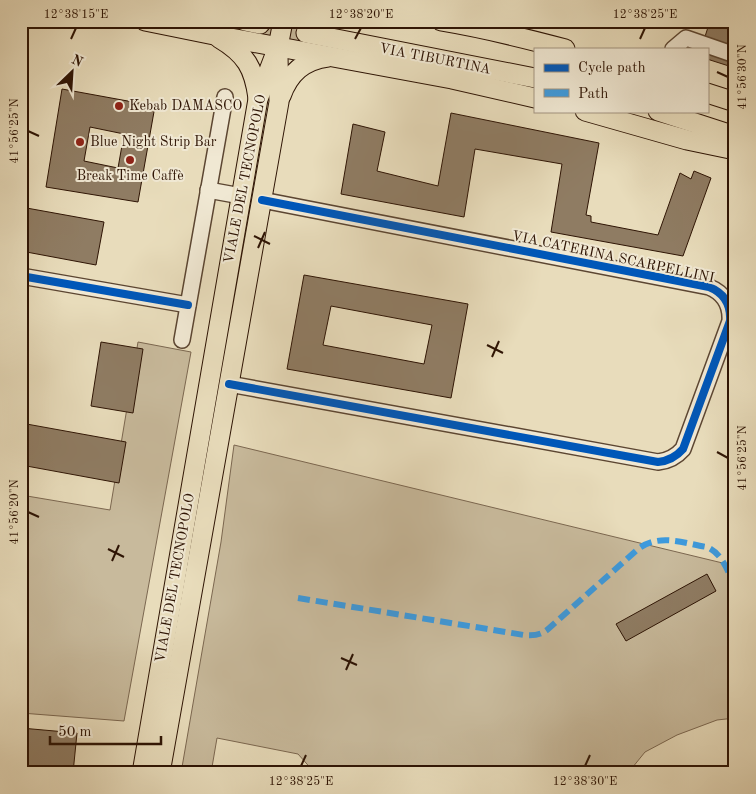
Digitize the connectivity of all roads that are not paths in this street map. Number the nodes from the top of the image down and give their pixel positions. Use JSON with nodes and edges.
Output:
{"nodes":[{"id":1,"x":145,"y":21,"type":"edge"},
{"id":2,"x":283,"y":21,"type":"edge"},
{"id":3,"x":441,"y":21,"type":"edge"},
{"id":4,"x":306,"y":33,"type":"tunnel mouth"},
{"id":5,"x":214,"y":35,"type":"junction"},
{"id":6,"x":278,"y":47,"type":"junction"},
{"id":7,"x":561,"y":48,"type":"edge"},
{"id":8,"x":674,"y":48,"type":"edge"},
{"id":9,"x":735,"y":55,"type":"edge"},
{"id":10,"x":330,"y":57,"type":"junction"},
{"id":11,"x":534,"y":78,"type":"edge"},
{"id":12,"x":708,"y":93,"type":"edge"},
{"id":13,"x":225,"y":96,"type":"dead end"},
{"id":14,"x":534,"y":98,"type":"edge"},
{"id":15,"x":258,"y":99,"type":"junction"},
{"id":16,"x":279,"y":102,"type":"junction"},
{"id":17,"x":735,"y":102,"type":"edge"},
{"id":18,"x":588,"y":112,"type":"edge"},
{"id":19,"x":661,"y":112,"type":"edge"},
{"id":20,"x":735,"y":136,"type":"edge"},
{"id":21,"x":735,"y":150,"type":"edge"},
{"id":22,"x":208,"y":190,"type":"junction"},
{"id":23,"x":241,"y":196,"type":"junction"},
{"id":24,"x":262,"y":200,"type":"junction"},
{"id":25,"x":21,"y":276,"type":"edge"},
{"id":26,"x":188,"y":305,"type":"junction"},
{"id":27,"x":182,"y":340,"type":"dead end"},
{"id":28,"x":229,"y":384,"type":"junction"},
{"id":29,"x":142,"y":773,"type":"edge"},
{"id":30,"x":160,"y":773,"type":"edge"}],
"edges":[{"from":1,"to":5,"type":"main road"},
{"from":2,"to":6,"type":"main road"},
{"from":3,"to":7,"type":"main road"},
{"from":4,"to":11,"type":"main road","name":"VIA TIBURTINA"},
{"from":5,"to":6,"type":"main road"},
{"from":5,"to":15,"type":"main road"},
{"from":6,"to":10,"type":"main road"},
{"from":6,"to":15,"type":"main road","name":"VIALE DEL TECNOPOLO"},
{"from":6,"to":16,"type":"main road","name":"VIALE DEL TECNOPOLO"},
{"from":8,"to":9,"type":"street"},
{"from":10,"to":14,"type":"main road"},
{"from":10,"to":16,"type":"main road"},
{"from":12,"to":17,"type":"main road"},
{"from":13,"to":22,"type":"street"},
{"from":15,"to":23,"type":"main road","name":"VIALE DEL TECNOPOLO"},
{"from":16,"to":24,"type":"main road","name":"VIALE DEL TECNOPOLO"},
{"from":18,"to":21,"type":"main road"},
{"from":19,"to":20,"type":"main road"},
{"from":22,"to":23,"type":"street"},
{"from":22,"to":26,"type":"street"},
{"from":23,"to":29,"type":"main road","name":"VIALE DEL TECNOPOLO"},
{"from":24,"to":28,"type":"main road","name":"VIALE DEL TECNOPOLO"},
{"from":24,"to":28,"type":"street","name":"VIA CATERINA SCARPELLINI"},
{"from":25,"to":26,"type":"street"},
{"from":26,"to":27,"type":"street"},
{"from":28,"to":30,"type":"main road","name":"VIALE DEL TECNOPOLO"}]}
